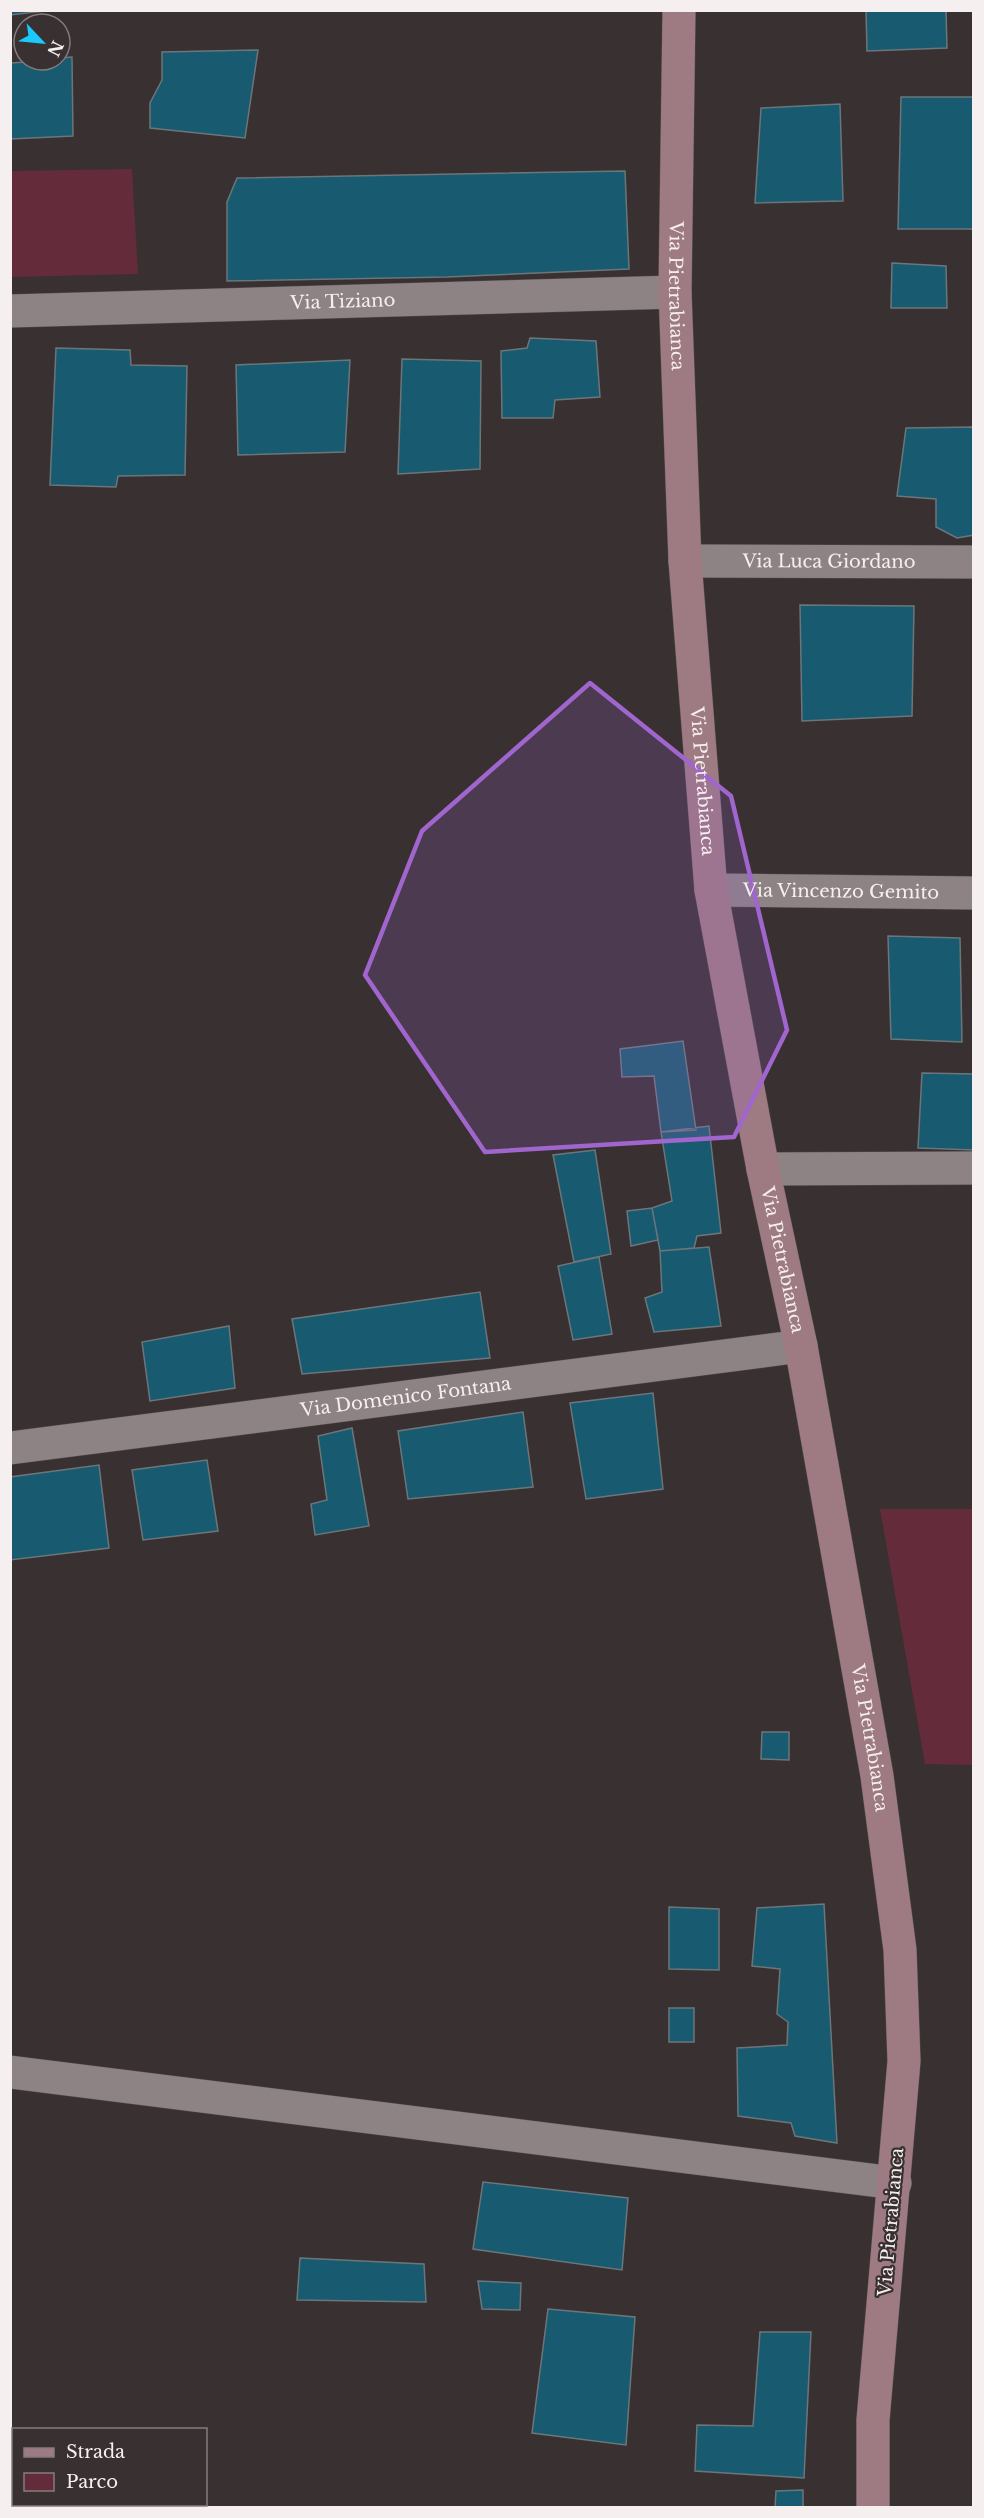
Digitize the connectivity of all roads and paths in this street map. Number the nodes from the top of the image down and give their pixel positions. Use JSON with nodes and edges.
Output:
{"nodes":[{"id":1,"x":679,"y":10,"type":"edge"},
{"id":2,"x":675,"y":292,"type":"junction"},
{"id":3,"x":10,"y":311,"type":"edge"},
{"id":4,"x":685,"y":561,"type":"junction"},
{"id":5,"x":974,"y":562,"type":"edge"},
{"id":6,"x":711,"y":890,"type":"junction"},
{"id":7,"x":974,"y":892,"type":"edge"},
{"id":8,"x":763,"y":1168,"type":"junction"},
{"id":9,"x":974,"y":1168,"type":"edge"},
{"id":10,"x":801,"y":1346,"type":"junction"},
{"id":11,"x":10,"y":1448,"type":"edge"},
{"id":12,"x":10,"y":2072,"type":"edge"},
{"id":13,"x":895,"y":2182,"type":"junction"},
{"id":14,"x":873,"y":2508,"type":"edge"}],
"edges":[{"from":1,"to":2,"type":"main road","name":"Via Pietrabianca"},
{"from":2,"to":3,"type":"street","name":"Via Tiziano"},
{"from":2,"to":4,"type":"main road","name":"Via Pietrabianca"},
{"from":4,"to":5,"type":"street","name":"Via Luca Giordano"},
{"from":4,"to":6,"type":"main road","name":"Via Pietrabianca"},
{"from":6,"to":7,"type":"street","name":"Via Vincenzo Gemito"},
{"from":6,"to":8,"type":"main road","name":"Via Pietrabianca"},
{"from":8,"to":9,"type":"street"},
{"from":8,"to":10,"type":"main road","name":"Via Pietrabianca"},
{"from":10,"to":11,"type":"street","name":"Via Domenico Fontana"},
{"from":10,"to":13,"type":"main road","name":"Via Pietrabianca"},
{"from":12,"to":13,"type":"street"},
{"from":13,"to":14,"type":"main road","name":"Via Pietrabianca"}]}
